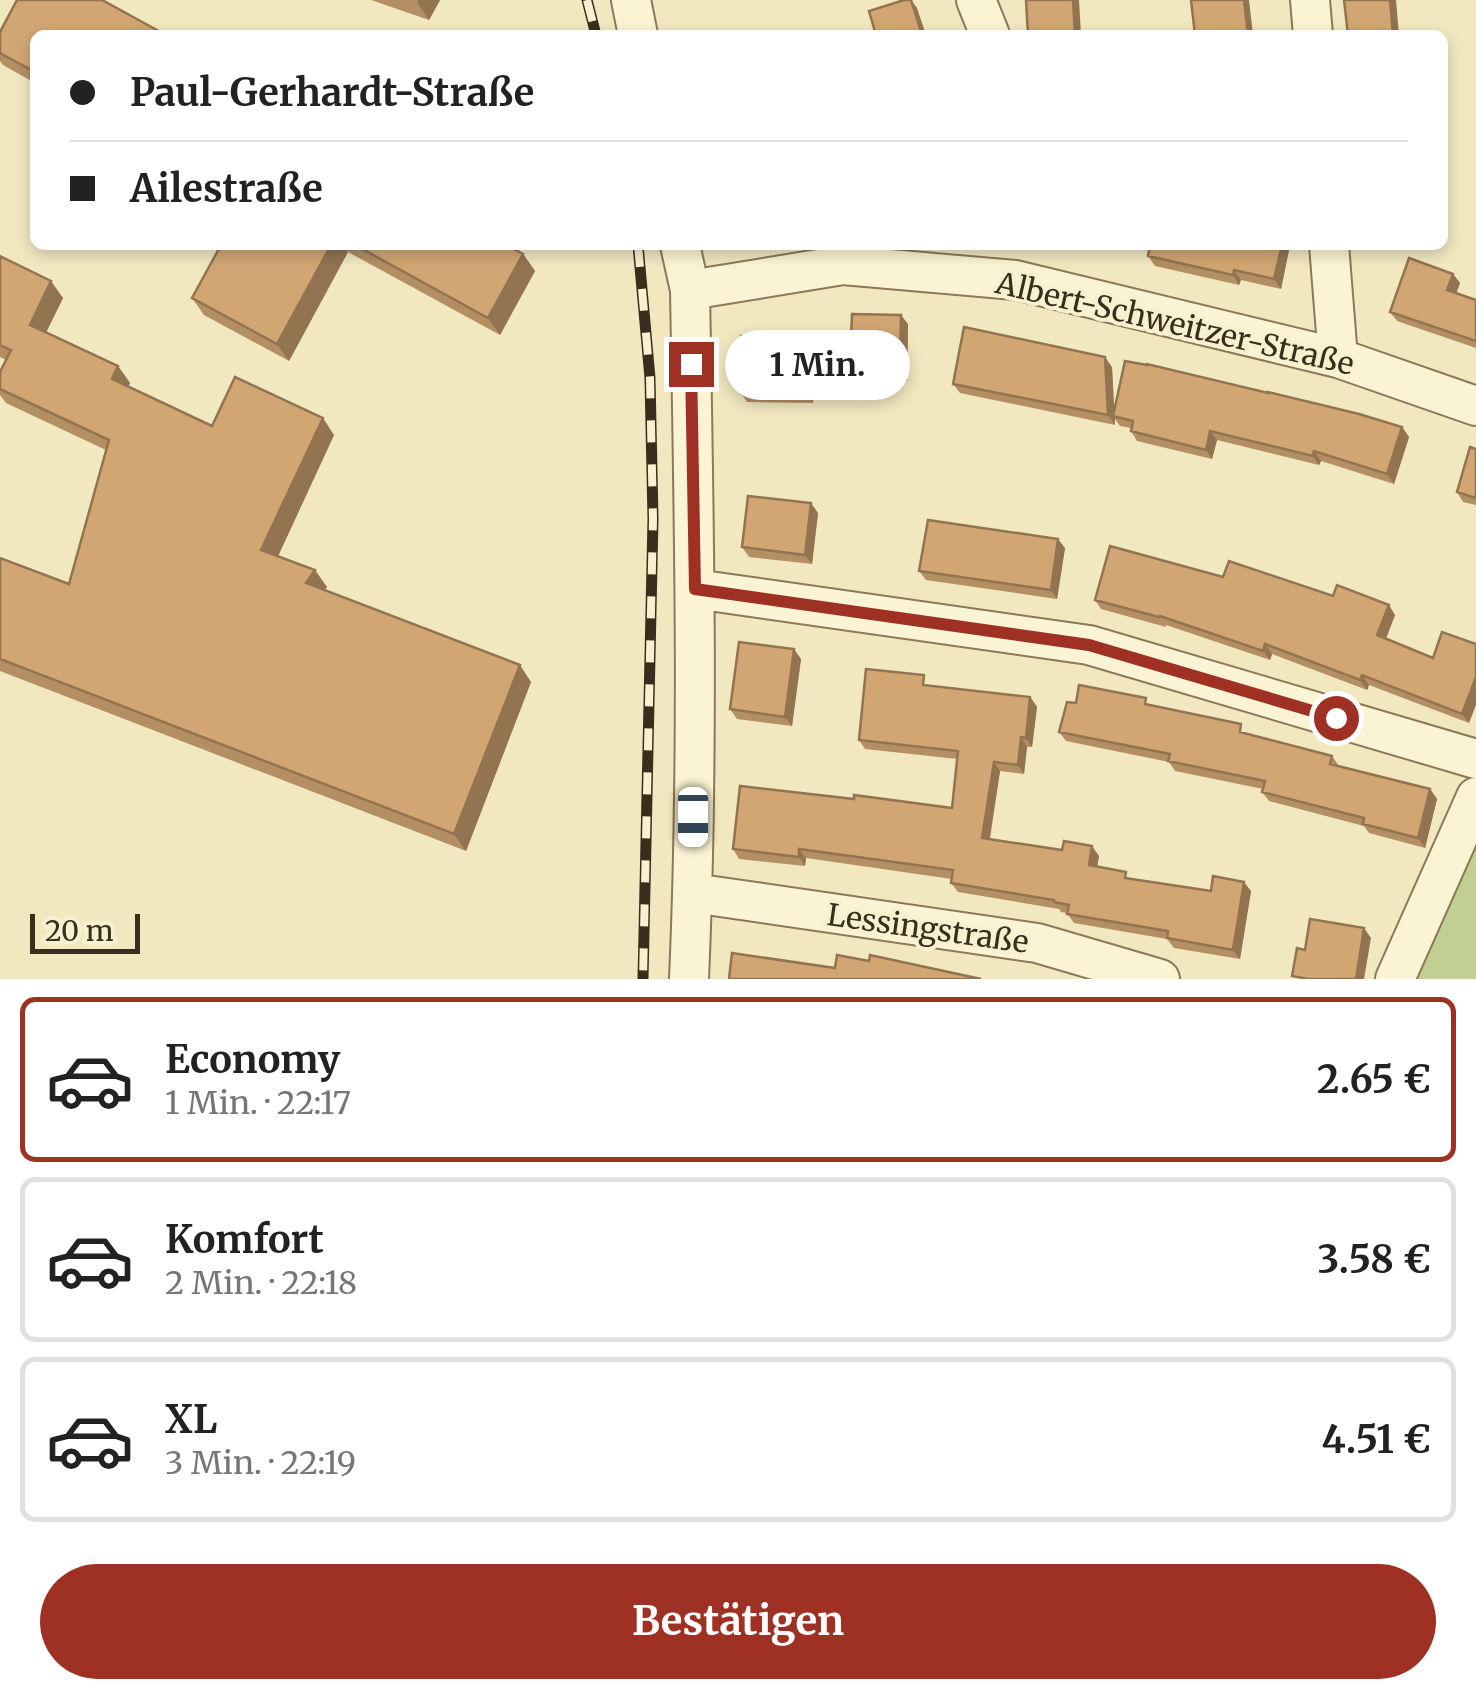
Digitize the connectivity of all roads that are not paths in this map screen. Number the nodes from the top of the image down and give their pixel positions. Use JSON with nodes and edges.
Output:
{"nodes":[{"id":1,"x":630,"y":0,"type":"edge"},
{"id":2,"x":976,"y":0,"type":"edge"},
{"id":3,"x":1310,"y":0,"type":"edge"},
{"id":4,"x":637,"y":30,"type":"edge"},
{"id":5,"x":988,"y":30,"type":"edge"},
{"id":6,"x":1313,"y":30,"type":"edge"},
{"id":7,"x":681,"y":250,"type":"edge"},
{"id":8,"x":1329,"y":250,"type":"edge"},
{"id":9,"x":1015,"y":262,"type":"edge"},
{"id":10,"x":690,"y":290,"type":"junction"},
{"id":11,"x":1338,"y":358,"type":"junction"},
{"id":12,"x":1476,"y":406,"type":"edge"},
{"id":13,"x":695,"y":589,"type":"junction"},
{"id":14,"x":1476,"y":760,"type":"edge"},
{"id":15,"x":1476,"y":797,"type":"edge"},
{"id":16,"x":693,"y":893,"type":"junction"},
{"id":17,"x":689,"y":979,"type":"edge"},
{"id":18,"x":1160,"y":979,"type":"edge"},
{"id":19,"x":1396,"y":979,"type":"edge"}],
"edges":[{"from":1,"to":4,"type":"street"},
{"from":2,"to":5,"type":"street"},
{"from":3,"to":6,"type":"street"},
{"from":7,"to":10,"type":"street"},
{"from":8,"to":11,"type":"street"},
{"from":9,"to":10,"type":"street","name":"Albert-Schweitzer-Straße"},
{"from":9,"to":11,"type":"street","name":"Albert-Schweitzer-Straße"},
{"from":10,"to":13,"type":"street"},
{"from":11,"to":12,"type":"street","name":"Albert-Schweitzer-Straße"},
{"from":13,"to":14,"type":"street"},
{"from":13,"to":16,"type":"street"},
{"from":15,"to":19,"type":"street"},
{"from":16,"to":17,"type":"street"},
{"from":16,"to":18,"type":"street","name":"Lessingstraße"}]}
